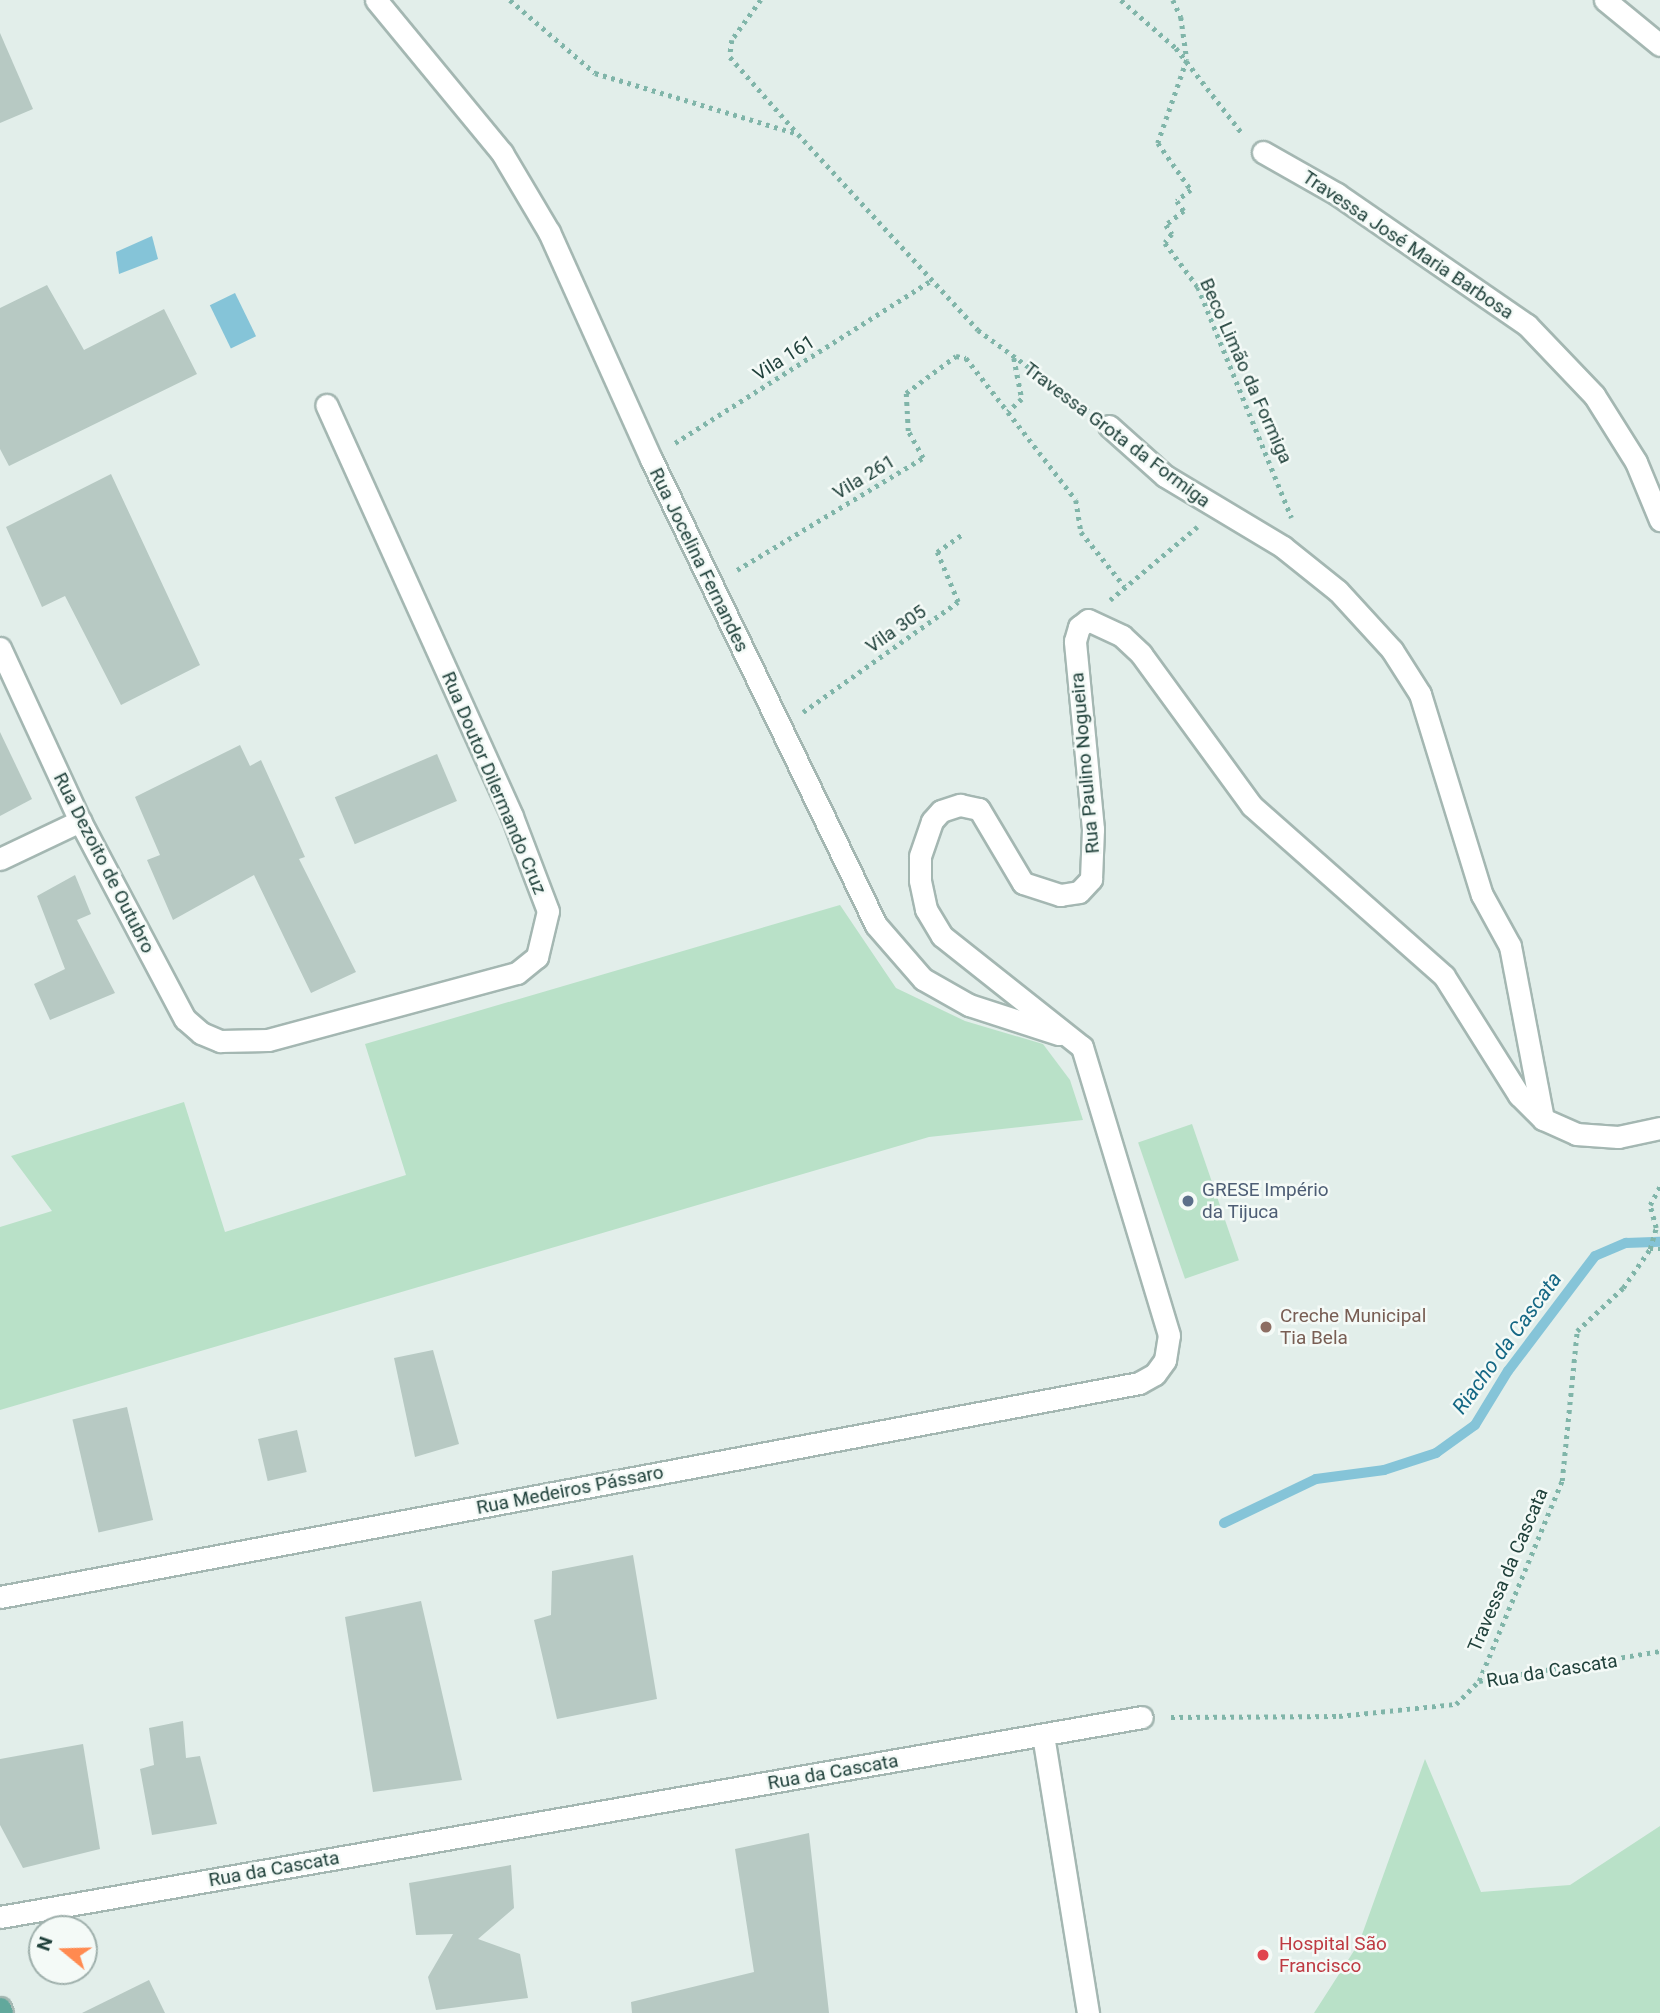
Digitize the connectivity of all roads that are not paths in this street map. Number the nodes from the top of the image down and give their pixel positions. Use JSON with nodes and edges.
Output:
{"nodes":[{"id":1,"x":376,"y":0,"type":"edge"},
{"id":2,"x":1605,"y":0,"type":"edge"},
{"id":3,"x":1660,"y":45,"type":"edge"},
{"id":4,"x":1263,"y":152,"type":"road end"},
{"id":5,"x":326,"y":405,"type":"dead end"},
{"id":6,"x":1110,"y":426,"type":"road end"},
{"id":7,"x":1660,"y":520,"type":"edge"},
{"id":8,"x":0,"y":648,"type":"edge"},
{"id":9,"x":80,"y":821,"type":"junction"},
{"id":10,"x":0,"y":859,"type":"edge"},
{"id":11,"x":241,"y":1042,"type":"joint"},
{"id":12,"x":1082,"y":1047,"type":"junction"},
{"id":13,"x":1543,"y":1119,"type":"junction"},
{"id":14,"x":1660,"y":1128,"type":"edge"},
{"id":15,"x":0,"y":1597,"type":"edge"},
{"id":16,"x":1142,"y":1717,"type":"road end"},
{"id":17,"x":1043,"y":1735,"type":"junction"},
{"id":18,"x":0,"y":1917,"type":"edge"},
{"id":19,"x":0,"y":2008,"type":"edge"},
{"id":20,"x":2,"y":2013,"type":"edge"},
{"id":21,"x":1088,"y":2013,"type":"edge"}],
"edges":[{"from":1,"to":12,"type":"street","name":"Rua Jocelina Fernandes"},
{"from":2,"to":3,"type":"street"},
{"from":4,"to":7,"type":"street","name":"Travessa José Maria Barbosa"},
{"from":5,"to":11,"type":"street","name":"Rua Doutor Dilermando Cruz"},
{"from":6,"to":13,"type":"street","name":"Travessa Grota da Formiga"},
{"from":8,"to":9,"type":"street","name":"Rua Dezoito de Outubro"},
{"from":9,"to":10,"type":"street"},
{"from":9,"to":11,"type":"street","name":"Rua Dezoito de Outubro"},
{"from":12,"to":13,"type":"street","name":"Rua Paulino Nogueira"},
{"from":12,"to":15,"type":"street","name":"Rua Medeiros Pássaro"},
{"from":13,"to":14,"type":"street"},
{"from":16,"to":17,"type":"street","name":"Rua da Cascata"},
{"from":17,"to":18,"type":"street","name":"Rua da Cascata"},
{"from":17,"to":21,"type":"street"},
{"from":19,"to":20,"type":"main road"}]}
